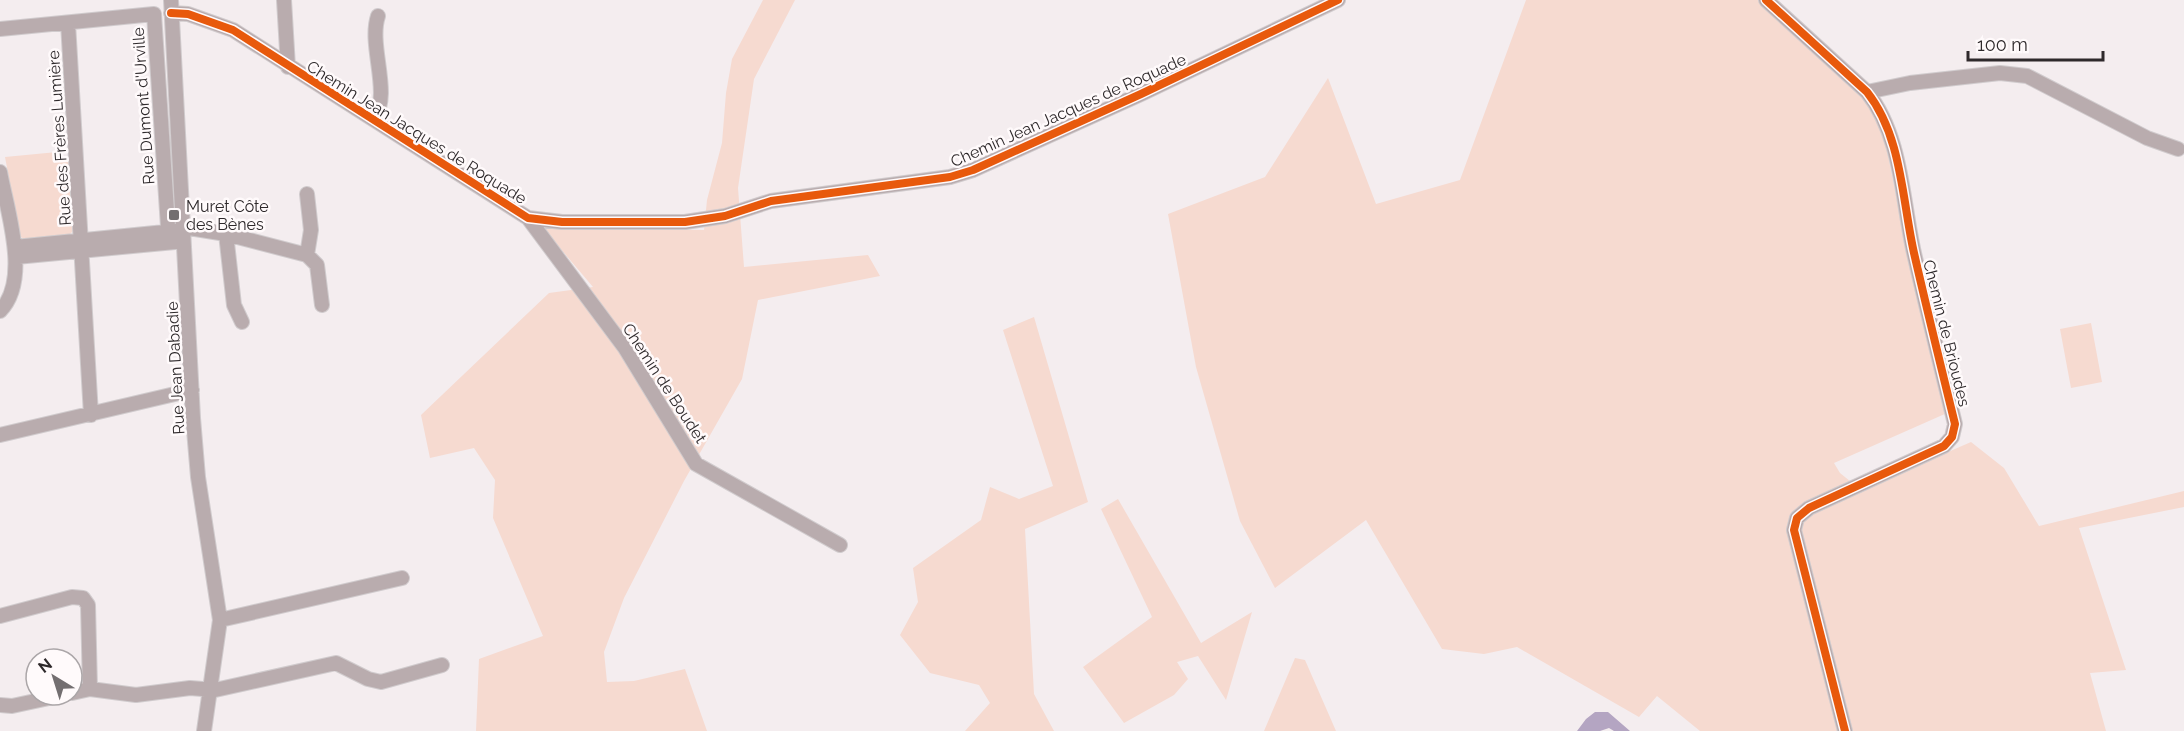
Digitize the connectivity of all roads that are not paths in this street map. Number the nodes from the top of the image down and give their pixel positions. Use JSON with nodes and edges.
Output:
{"nodes":[{"id":1,"x":284,"y":0,"type":"edge"},
{"id":2,"x":1338,"y":0,"type":"edge"},
{"id":3,"x":1766,"y":0,"type":"edge"},
{"id":4,"x":171,"y":6,"type":"edge"},
{"id":5,"x":378,"y":16,"type":"dead end"},
{"id":6,"x":69,"y":23,"type":"junction"},
{"id":7,"x":0,"y":29,"type":"edge"},
{"id":8,"x":288,"y":67,"type":"junction"},
{"id":9,"x":1867,"y":92,"type":"junction"},
{"id":10,"x":374,"y":119,"type":"junction"},
{"id":11,"x":2178,"y":149,"type":"dead end"},
{"id":12,"x":0,"y":172,"type":"edge"},
{"id":13,"x":307,"y":194,"type":"dead end"},
{"id":14,"x":4,"y":212,"type":"edge"},
{"id":15,"x":528,"y":218,"type":"junction"},
{"id":16,"x":184,"y":233,"type":"junction"},
{"id":17,"x":226,"y":234,"type":"junction"},
{"id":18,"x":168,"y":237,"type":"junction"},
{"id":19,"x":83,"y":245,"type":"junction"},
{"id":20,"x":15,"y":252,"type":"junction"},
{"id":21,"x":307,"y":255,"type":"junction"},
{"id":22,"x":322,"y":305,"type":"dead end"},
{"id":23,"x":0,"y":311,"type":"edge"},
{"id":24,"x":242,"y":322,"type":"dead end"},
{"id":25,"x":192,"y":390,"type":"junction"},
{"id":26,"x":91,"y":415,"type":"junction"},
{"id":27,"x":0,"y":435,"type":"edge"},
{"id":28,"x":840,"y":545,"type":"dead end"},
{"id":29,"x":402,"y":578,"type":"dead end"},
{"id":30,"x":0,"y":616,"type":"edge"},
{"id":31,"x":220,"y":620,"type":"junction"},
{"id":32,"x":442,"y":665,"type":"dead end"},
{"id":33,"x":90,"y":689,"type":"junction"},
{"id":34,"x":84,"y":690,"type":"edge"},
{"id":35,"x":210,"y":690,"type":"junction"},
{"id":36,"x":24,"y":703,"type":"edge"},
{"id":37,"x":0,"y":705,"type":"edge"},
{"id":38,"x":204,"y":731,"type":"edge"},
{"id":39,"x":1845,"y":731,"type":"edge"}],
"edges":[{"from":1,"to":8,"type":"street","name":"Chemin Jean Jacques de Roquade"},
{"from":2,"to":15,"type":"street","name":"Chemin Jean Jacques de Roquade"},
{"from":3,"to":9,"type":"street","name":"Chemin de Brioudes"},
{"from":4,"to":8,"type":"street","name":"Chemin Jean Jacques de Roquade"},
{"from":4,"to":16,"type":"street","name":"Rue Jean Dabadie"},
{"from":5,"to":10,"type":"street","name":"Chemin Jean Jacques de Roquade"},
{"from":6,"to":7,"type":"street","name":"Rue Dumont d'Urville"},
{"from":6,"to":18,"type":"street","name":"Rue Dumont d'Urville"},
{"from":6,"to":19,"type":"street","name":"Rue des Frères Lumière"},
{"from":8,"to":10,"type":"street","name":"Chemin Jean Jacques de Roquade"},
{"from":9,"to":11,"type":"street"},
{"from":9,"to":39,"type":"street","name":"Chemin de Brioudes"},
{"from":10,"to":15,"type":"street","name":"Chemin Jean Jacques de Roquade"},
{"from":12,"to":14,"type":"street"},
{"from":13,"to":21,"type":"street"},
{"from":14,"to":20,"type":"street"},
{"from":15,"to":28,"type":"street","name":"Chemin de Boudet"},
{"from":16,"to":17,"type":"street"},
{"from":16,"to":18,"type":"street"},
{"from":16,"to":25,"type":"street","name":"Rue Jean Dabadie"},
{"from":17,"to":21,"type":"street"},
{"from":17,"to":24,"type":"street"},
{"from":18,"to":19,"type":"street"},
{"from":19,"to":20,"type":"street"},
{"from":19,"to":26,"type":"street","name":"Rue des Frères Lumière"},
{"from":20,"to":23,"type":"street"},
{"from":21,"to":22,"type":"street"},
{"from":25,"to":26,"type":"street"},
{"from":25,"to":31,"type":"street","name":"Rue Jean Dabadie"},
{"from":26,"to":27,"type":"street"},
{"from":29,"to":31,"type":"street"},
{"from":30,"to":33,"type":"street"},
{"from":31,"to":35,"type":"street","name":"Rue Jean Dabadie"},
{"from":32,"to":35,"type":"street"},
{"from":33,"to":34,"type":"street"},
{"from":33,"to":35,"type":"street"},
{"from":35,"to":38,"type":"street","name":"Rue Jean Dabadie"},
{"from":36,"to":37,"type":"street"}]}
